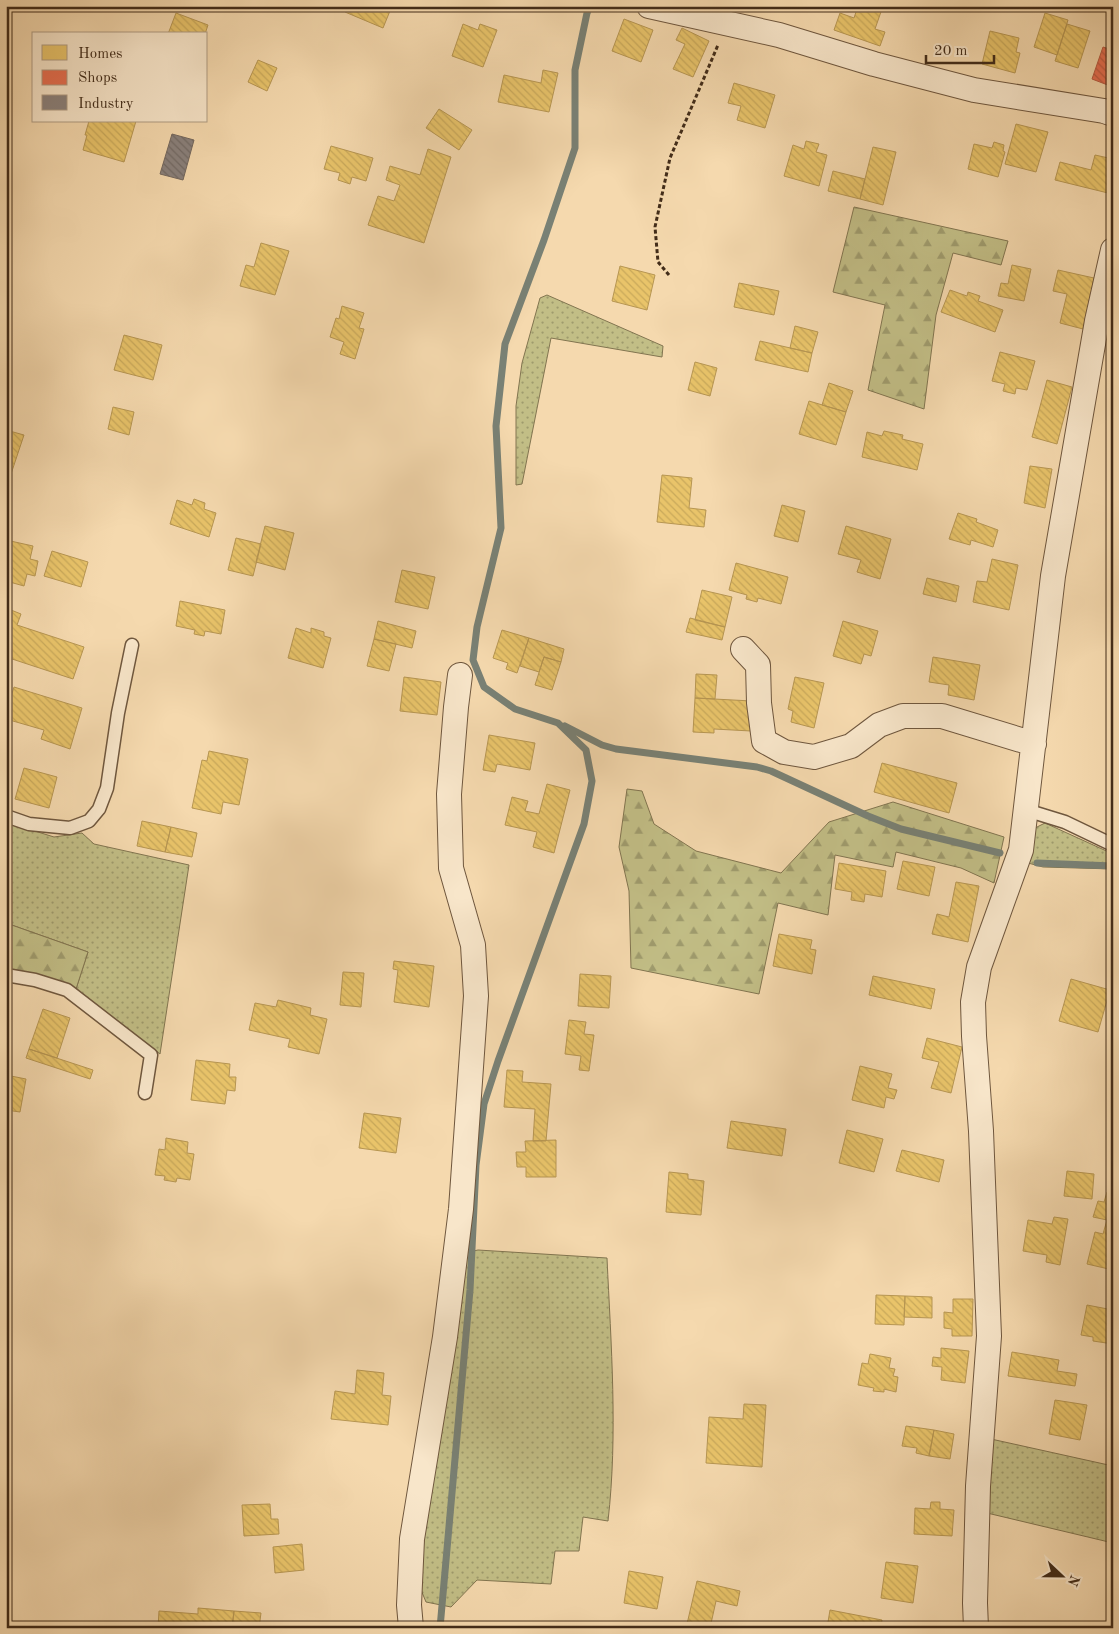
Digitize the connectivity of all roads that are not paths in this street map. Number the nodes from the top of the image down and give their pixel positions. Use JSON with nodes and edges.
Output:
{"nodes":[{"id":1,"x":649,"y":6,"type":"edge"},
{"id":2,"x":1113,"y":114,"type":"edge"},
{"id":3,"x":1113,"y":250,"type":"edge"},
{"id":4,"x":132,"y":644,"type":"dead end"},
{"id":5,"x":743,"y":648,"type":"dead end"},
{"id":6,"x":460,"y":675,"type":"dead end"},
{"id":7,"x":1034,"y":744,"type":"junction"},
{"id":8,"x":1026,"y":810,"type":"junction"},
{"id":9,"x":6,"y":816,"type":"edge"},
{"id":10,"x":1113,"y":845,"type":"edge"},
{"id":11,"x":6,"y":975,"type":"edge"},
{"id":12,"x":145,"y":1093,"type":"dead end"},
{"id":13,"x":411,"y":1628,"type":"edge"},
{"id":14,"x":976,"y":1628,"type":"edge"}],
"edges":[{"from":1,"to":2,"type":"street"},
{"from":3,"to":7,"type":"street"},
{"from":4,"to":9,"type":"lane"},
{"from":5,"to":7,"type":"street"},
{"from":6,"to":13,"type":"street"},
{"from":7,"to":8,"type":"street"},
{"from":8,"to":10,"type":"lane"},
{"from":8,"to":14,"type":"street"},
{"from":11,"to":12,"type":"lane"}]}
